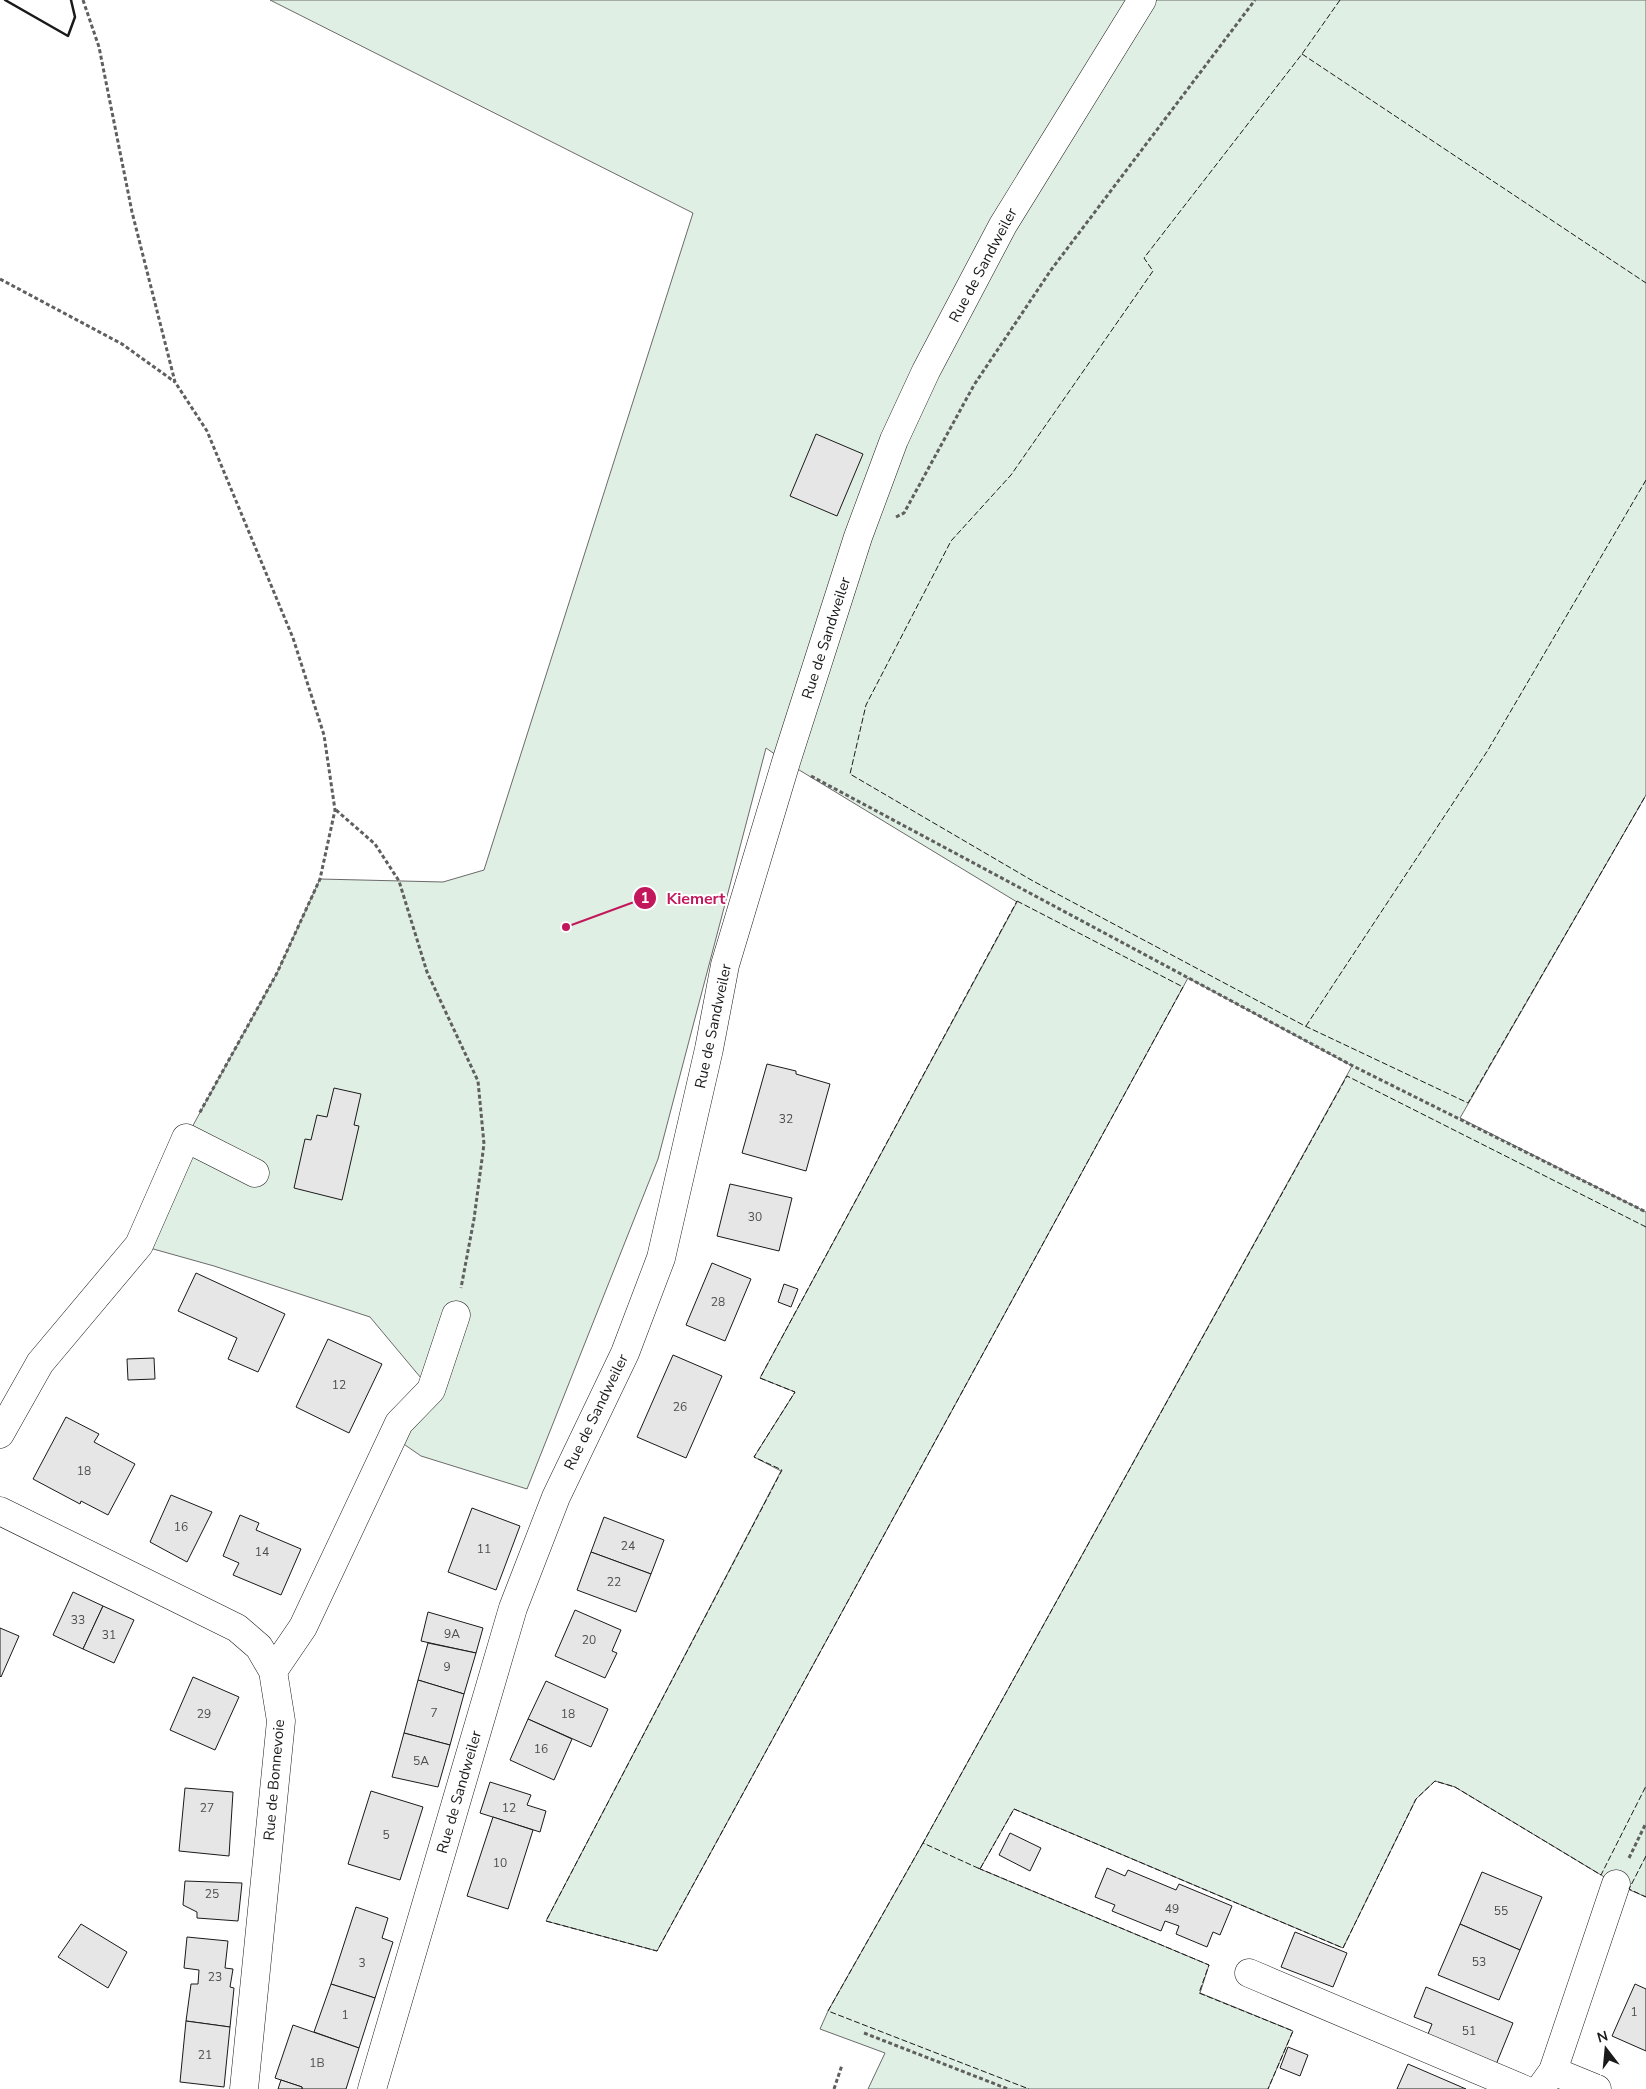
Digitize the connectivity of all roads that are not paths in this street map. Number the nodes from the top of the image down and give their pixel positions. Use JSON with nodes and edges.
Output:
{"nodes":[{"id":1,"x":1142,"y":0,"type":"edge"},
{"id":2,"x":255,"y":1173,"type":"dead end"},
{"id":3,"x":456,"y":1316,"type":"road end"},
{"id":4,"x":0,"y":1434,"type":"edge"},
{"id":5,"x":0,"y":1511,"type":"edge"},
{"id":6,"x":273,"y":1671,"type":"junction"},
{"id":7,"x":1616,"y":1884,"type":"road end"},
{"id":8,"x":1248,"y":1973,"type":"dead end"},
{"id":9,"x":1546,"y":2080,"type":"edge"},
{"id":10,"x":244,"y":2089,"type":"edge"},
{"id":11,"x":372,"y":2089,"type":"edge"},
{"id":12,"x":1522,"y":2089,"type":"edge"},
{"id":13,"x":1598,"y":2089,"type":"edge"}],
"edges":[{"from":1,"to":11,"type":"main road","name":"Rue de Sandweiler"},
{"from":2,"to":4,"type":"main road"},
{"from":3,"to":6,"type":"main road"},
{"from":5,"to":6,"type":"main road","name":"Rue de Bonnevoie"},
{"from":6,"to":10,"type":"main road","name":"Rue de Bonnevoie"},
{"from":7,"to":9,"type":"main road"},
{"from":8,"to":12,"type":"main road"},
{"from":9,"to":13,"type":"main road"}]}
